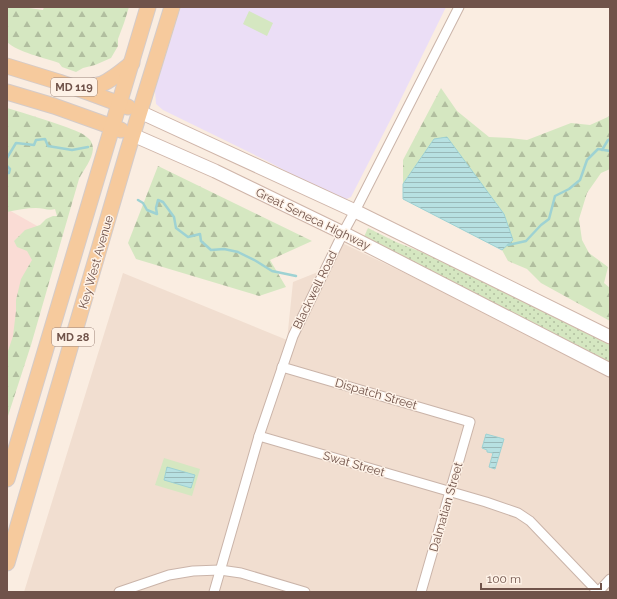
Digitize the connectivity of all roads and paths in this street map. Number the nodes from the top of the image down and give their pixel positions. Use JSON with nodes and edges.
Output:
{"nodes":[{"id":1,"x":148,"y":7,"type":"edge"},
{"id":2,"x":172,"y":7,"type":"edge"},
{"id":3,"x":459,"y":7,"type":"edge"},
{"id":4,"x":132,"y":63,"type":"junction"},
{"id":5,"x":7,"y":66,"type":"edge"},
{"id":6,"x":79,"y":89,"type":"junction"},
{"id":7,"x":7,"y":92,"type":"edge"},
{"id":8,"x":119,"y":104,"type":"junction"},
{"id":9,"x":140,"y":112,"type":"junction"},
{"id":10,"x":112,"y":127,"type":"junction"},
{"id":11,"x":133,"y":135,"type":"junction"},
{"id":12,"x":355,"y":211,"type":"junction"},
{"id":13,"x":343,"y":233,"type":"junction"},
{"id":14,"x":610,"y":337,"type":"edge"},
{"id":15,"x":282,"y":367,"type":"junction"},
{"id":16,"x":610,"y":370,"type":"edge"},
{"id":17,"x":470,"y":422,"type":"joint"},
{"id":18,"x":259,"y":436,"type":"junction"},
{"id":19,"x":7,"y":479,"type":"edge"},
{"id":20,"x":450,"y":492,"type":"junction"},
{"id":21,"x":7,"y":563,"type":"edge"},
{"id":22,"x":220,"y":570,"type":"junction"},
{"id":23,"x":610,"y":579,"type":"edge"},
{"id":24,"x":120,"y":592,"type":"edge"},
{"id":25,"x":214,"y":592,"type":"edge"},
{"id":26,"x":305,"y":592,"type":"edge"},
{"id":27,"x":422,"y":592,"type":"edge"},
{"id":28,"x":598,"y":592,"type":"edge"}],
"edges":[{"from":1,"to":4,"type":"main road","name":"Key West Avenue","number":"MD 28"},
{"from":2,"to":9,"type":"main road","name":"Key West Avenue","number":"MD 28"},
{"from":3,"to":12,"type":"street","name":"Blackwell Road"},
{"from":4,"to":6,"type":"main road"},
{"from":4,"to":8,"type":"main road","name":"Key West Avenue","number":"MD 28"},
{"from":5,"to":6,"type":"main road","name":"Great Seneca Highway","number":"MD 119"},
{"from":6,"to":8,"type":"main road","name":"Great Seneca Highway","number":"MD 119"},
{"from":7,"to":10,"type":"main road","name":"Great Seneca Highway","number":"MD 119"},
{"from":8,"to":9,"type":"main road","name":"Great Seneca Highway","number":"MD 119"},
{"from":8,"to":10,"type":"main road","name":"Key West Avenue","number":"MD 28"},
{"from":9,"to":11,"type":"main road","name":"Key West Avenue","number":"MD 28"},
{"from":9,"to":12,"type":"main road","name":"Great Seneca Highway"},
{"from":10,"to":11,"type":"main road","name":"Great Seneca Highway","number":"MD 119"},
{"from":10,"to":19,"type":"main road","name":"Key West Avenue","number":"MD 28"},
{"from":11,"to":13,"type":"main road","name":"Great Seneca Highway"},
{"from":11,"to":21,"type":"main road","name":"Key West Avenue","number":"MD 28"},
{"from":12,"to":13,"type":"street","name":"Blackwell Road"},
{"from":12,"to":14,"type":"main road","name":"Great Seneca Highway"},
{"from":13,"to":15,"type":"street","name":"Blackwell Road"},
{"from":13,"to":16,"type":"main road","name":"Great Seneca Highway"},
{"from":15,"to":17,"type":"street","name":"Dispatch Street"},
{"from":15,"to":18,"type":"street","name":"Blackwell Road"},
{"from":17,"to":20,"type":"street","name":"Dalmatian Street"},
{"from":18,"to":20,"type":"street","name":"Swat Street"},
{"from":18,"to":22,"type":"street","name":"Blackwell Road"},
{"from":20,"to":27,"type":"street","name":"Dalmatian Street"},
{"from":20,"to":28,"type":"street","name":"Swat Street"},
{"from":22,"to":24,"type":"street"},
{"from":22,"to":25,"type":"street","name":"Blackwell Road"},
{"from":22,"to":26,"type":"street"},
{"from":23,"to":28,"type":"street"}]}
